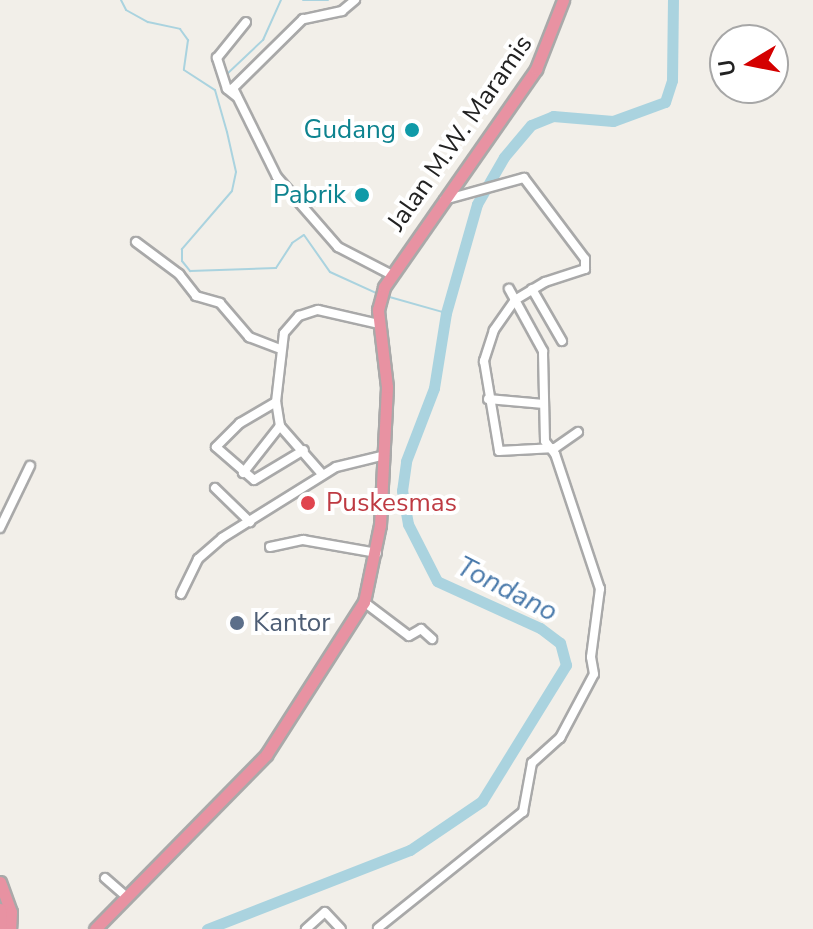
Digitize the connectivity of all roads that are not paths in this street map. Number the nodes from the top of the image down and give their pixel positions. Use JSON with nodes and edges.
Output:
{"nodes":[{"id":1,"x":355,"y":0,"type":"edge"},
{"id":2,"x":563,"y":0,"type":"edge"},
{"id":3,"x":246,"y":22,"type":"dead end"},
{"id":4,"x":237,"y":97,"type":"junction"},
{"id":5,"x":449,"y":199,"type":"junction"},
{"id":6,"x":136,"y":242,"type":"dead end"},
{"id":7,"x":390,"y":274,"type":"junction"},
{"id":8,"x":509,"y":289,"type":"dead end"},
{"id":9,"x":532,"y":289,"type":"junction"},
{"id":10,"x":515,"y":300,"type":"junction"},
{"id":11,"x":379,"y":324,"type":"junction"},
{"id":12,"x":562,"y":341,"type":"dead end"},
{"id":13,"x":278,"y":348,"type":"junction"},
{"id":14,"x":488,"y":399,"type":"junction"},
{"id":15,"x":276,"y":402,"type":"junction"},
{"id":16,"x":544,"y":404,"type":"junction"},
{"id":17,"x":280,"y":426,"type":"junction"},
{"id":18,"x":578,"y":432,"type":"dead end"},
{"id":19,"x":549,"y":448,"type":"junction"},
{"id":20,"x":304,"y":450,"type":"junction"},
{"id":21,"x":381,"y":456,"type":"junction"},
{"id":22,"x":30,"y":466,"type":"dead end"},
{"id":23,"x":243,"y":473,"type":"junction"},
{"id":24,"x":322,"y":474,"type":"junction"},
{"id":25,"x":215,"y":488,"type":"dead end"},
{"id":26,"x":250,"y":522,"type":"junction"},
{"id":27,"x":0,"y":528,"type":"edge"},
{"id":28,"x":270,"y":547,"type":"dead end"},
{"id":29,"x":377,"y":553,"type":"junction"},
{"id":30,"x":181,"y":594,"type":"dead end"},
{"id":31,"x":364,"y":602,"type":"junction"},
{"id":32,"x":432,"y":639,"type":"dead end"},
{"id":33,"x":105,"y":878,"type":"dead end"},
{"id":34,"x":0,"y":882,"type":"edge"},
{"id":35,"x":128,"y":898,"type":"junction"},
{"id":36,"x":0,"y":909,"type":"edge"},
{"id":37,"x":376,"y":926,"type":"edge"},
{"id":38,"x":1,"y":929,"type":"edge"},
{"id":39,"x":10,"y":929,"type":"edge"},
{"id":40,"x":95,"y":929,"type":"edge"},
{"id":41,"x":306,"y":929,"type":"edge"},
{"id":42,"x":341,"y":929,"type":"edge"}],
"edges":[{"from":1,"to":4,"type":"street"},
{"from":2,"to":5,"type":"highway","name":"Jalan M.W. Maramis"},
{"from":3,"to":4,"type":"street"},
{"from":4,"to":7,"type":"street"},
{"from":5,"to":7,"type":"highway","name":"Jalan M.W. Maramis"},
{"from":5,"to":9,"type":"street"},
{"from":6,"to":13,"type":"street"},
{"from":7,"to":11,"type":"highway","name":"Jalan M.W. Maramis"},
{"from":8,"to":10,"type":"street"},
{"from":9,"to":10,"type":"street"},
{"from":9,"to":12,"type":"street"},
{"from":10,"to":14,"type":"street"},
{"from":10,"to":16,"type":"street"},
{"from":11,"to":13,"type":"street"},
{"from":11,"to":21,"type":"highway"},
{"from":13,"to":15,"type":"street"},
{"from":14,"to":16,"type":"street"},
{"from":14,"to":19,"type":"street"},
{"from":15,"to":17,"type":"street"},
{"from":15,"to":23,"type":"street"},
{"from":16,"to":19,"type":"street"},
{"from":17,"to":20,"type":"street"},
{"from":17,"to":23,"type":"street"},
{"from":18,"to":19,"type":"street"},
{"from":19,"to":37,"type":"street"},
{"from":20,"to":23,"type":"street"},
{"from":20,"to":24,"type":"street"},
{"from":21,"to":24,"type":"street"},
{"from":21,"to":29,"type":"highway"},
{"from":22,"to":27,"type":"street"},
{"from":24,"to":26,"type":"street"},
{"from":25,"to":26,"type":"street"},
{"from":26,"to":30,"type":"street"},
{"from":28,"to":29,"type":"street"},
{"from":29,"to":31,"type":"highway"},
{"from":31,"to":32,"type":"street"},
{"from":31,"to":35,"type":"highway"},
{"from":33,"to":35,"type":"street"},
{"from":34,"to":39,"type":"highway"},
{"from":35,"to":40,"type":"highway"},
{"from":36,"to":38,"type":"highway"},
{"from":41,"to":42,"type":"street"}]}
